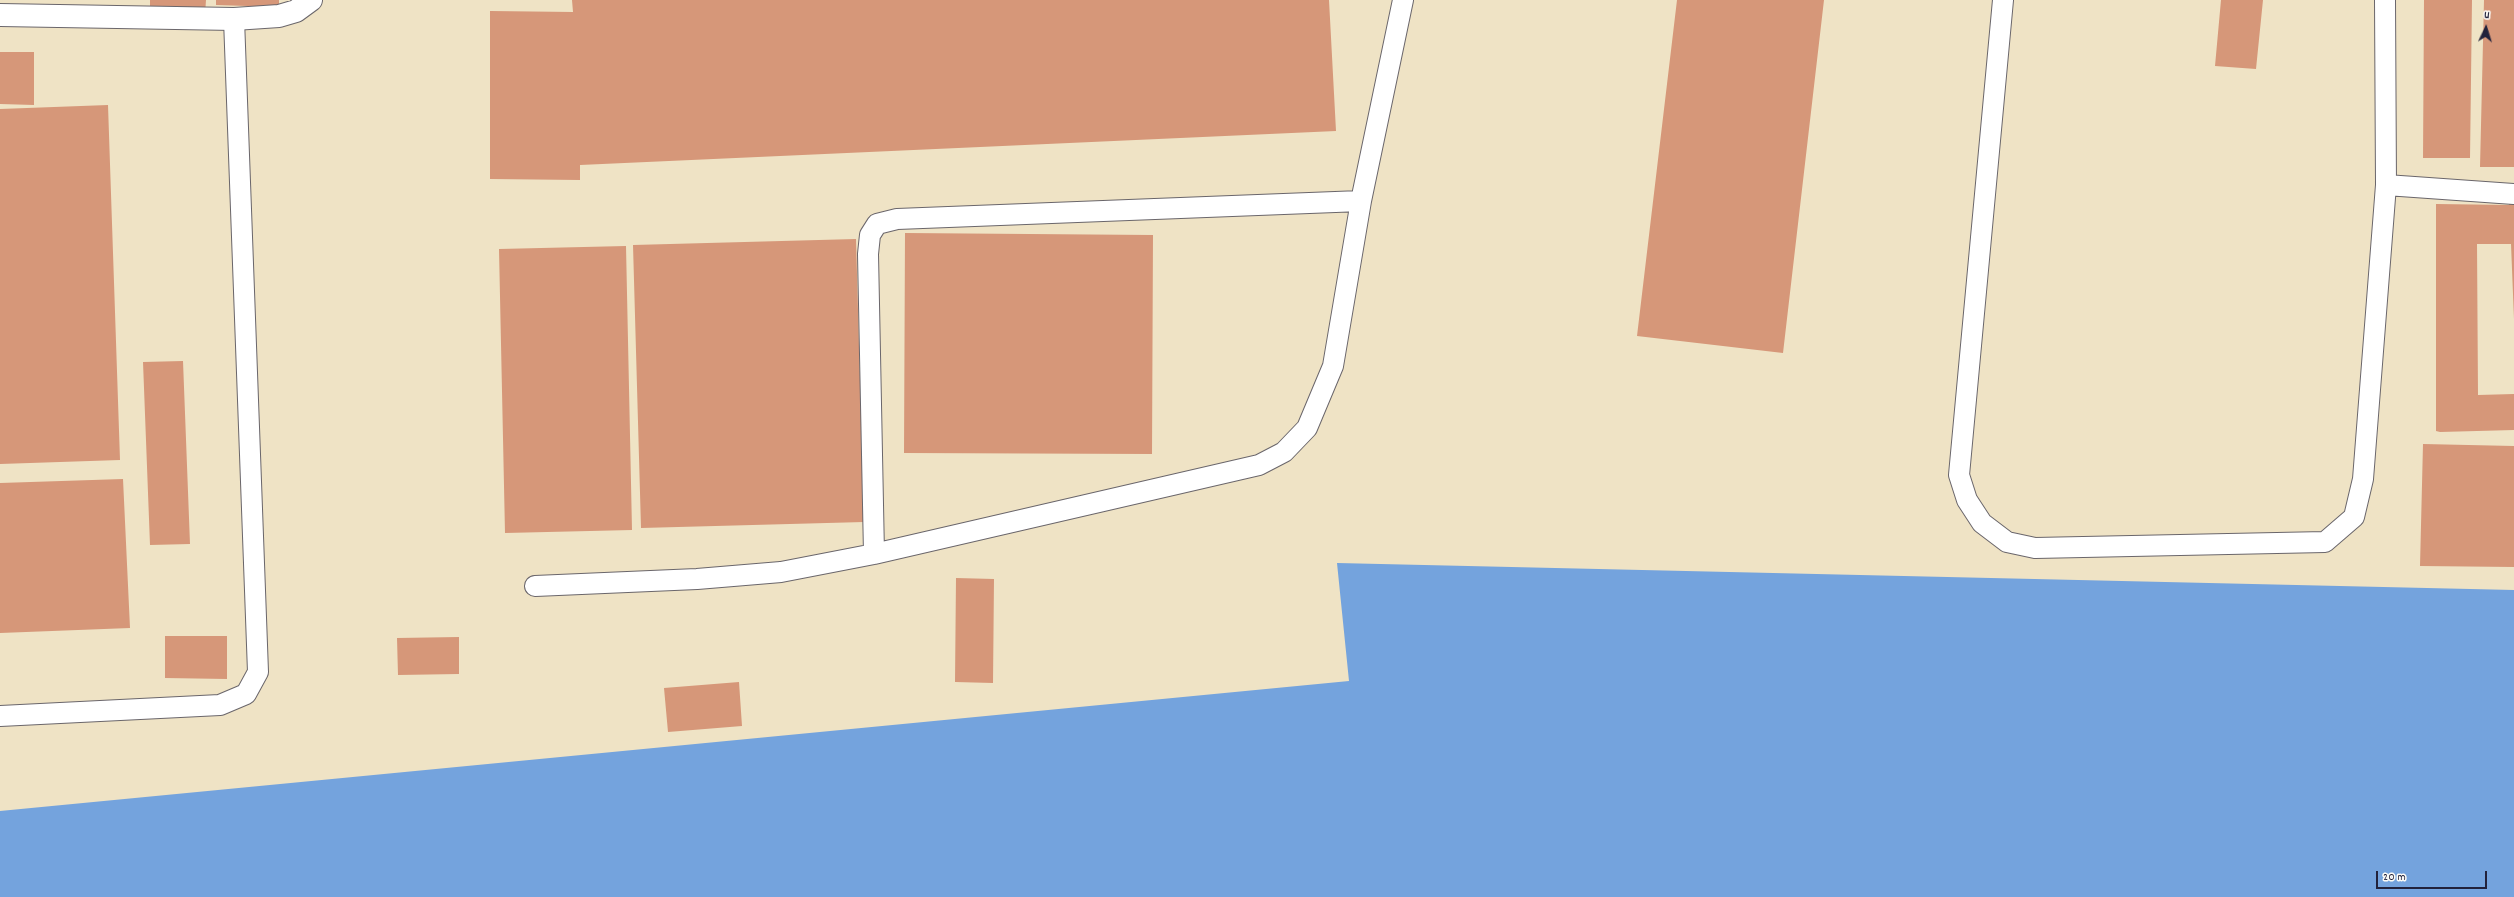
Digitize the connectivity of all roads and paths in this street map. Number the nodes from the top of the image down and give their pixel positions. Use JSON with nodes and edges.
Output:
{"nodes":[{"id":1,"x":312,"y":0,"type":"edge"},
{"id":2,"x":1404,"y":0,"type":"edge"},
{"id":3,"x":2003,"y":0,"type":"edge"},
{"id":4,"x":2385,"y":0,"type":"edge"},
{"id":5,"x":0,"y":15,"type":"edge"},
{"id":6,"x":234,"y":19,"type":"junction"},
{"id":7,"x":2386,"y":185,"type":"junction"},
{"id":8,"x":2514,"y":194,"type":"edge"},
{"id":9,"x":1362,"y":201,"type":"junction"},
{"id":10,"x":874,"y":554,"type":"junction"},
{"id":11,"x":535,"y":586,"type":"dead end"},
{"id":12,"x":0,"y":716,"type":"edge"}],
"edges":[{"from":1,"to":6,"type":"street"},
{"from":2,"to":9,"type":"lane"},
{"from":3,"to":7,"type":"lane"},
{"from":4,"to":7,"type":"lane"},
{"from":5,"to":6,"type":"street"},
{"from":6,"to":12,"type":"lane"},
{"from":7,"to":8,"type":"lane"},
{"from":9,"to":10,"type":"lane"},
{"from":9,"to":10,"type":"lane"},
{"from":10,"to":11,"type":"lane"}]}
